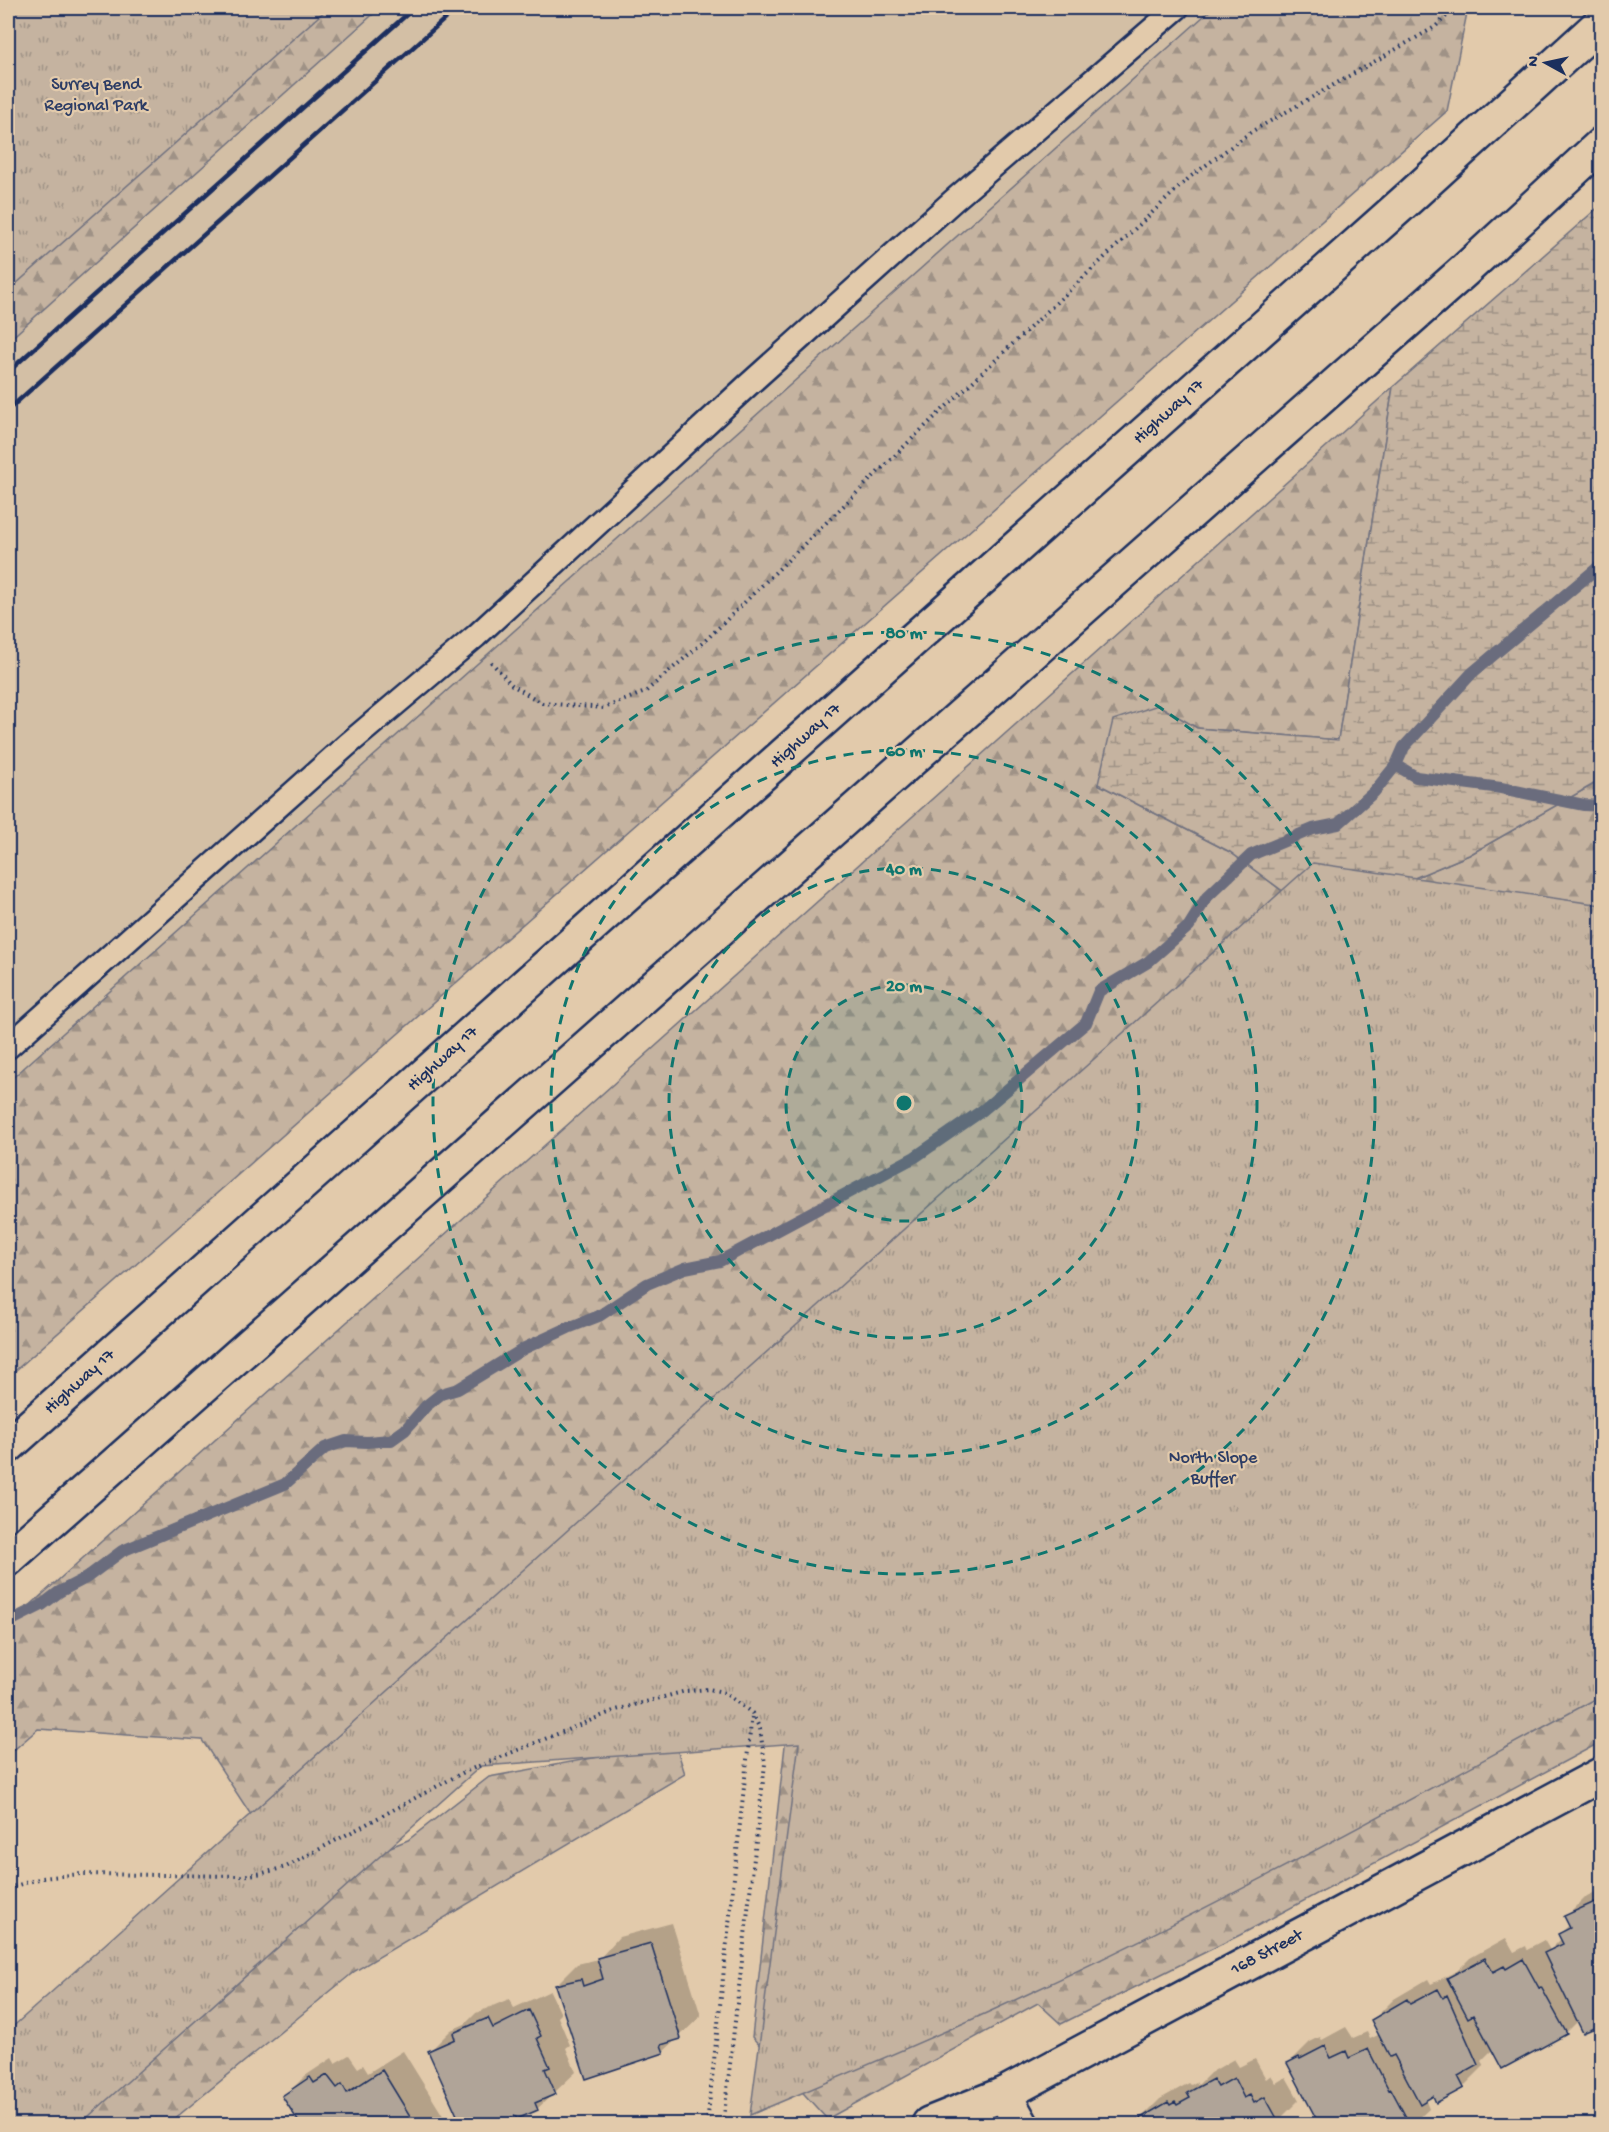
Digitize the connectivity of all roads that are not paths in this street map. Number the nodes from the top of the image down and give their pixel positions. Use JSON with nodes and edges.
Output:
{"nodes":[{"id":1,"x":1177,"y":8,"type":"edge"},
{"id":2,"x":1602,"y":22,"type":"edge"},
{"id":3,"x":1602,"y":144,"type":"edge"},
{"id":4,"x":8,"y":1047,"type":"edge"},
{"id":5,"x":8,"y":1446,"type":"edge"},
{"id":6,"x":8,"y":1559,"type":"edge"},
{"id":7,"x":1602,"y":1774,"type":"edge"},
{"id":8,"x":1004,"y":2094,"type":"junction"},
{"id":9,"x":929,"y":2124,"type":"edge"},
{"id":10,"x":1020,"y":2124,"type":"edge"}],
"edges":[{"from":1,"to":4,"type":"lane"},
{"from":2,"to":5,"type":"main road","name":"Highway 17"},
{"from":3,"to":6,"type":"main road"},
{"from":7,"to":8,"type":"main road","name":"168 Street"},
{"from":8,"to":9,"type":"main road","name":"168 Street"},
{"from":8,"to":10,"type":"main road"}]}
